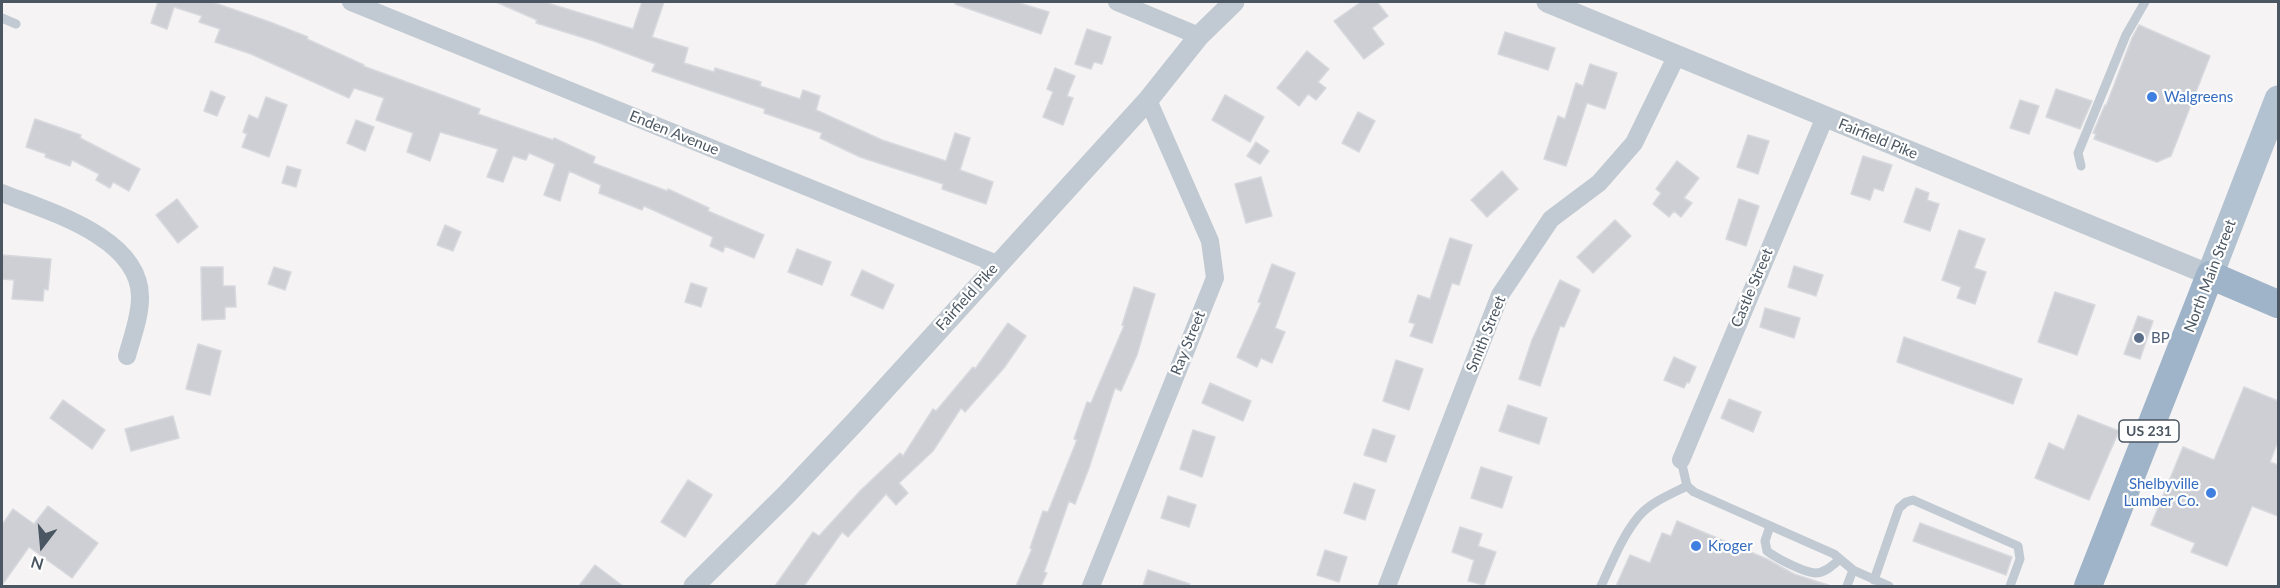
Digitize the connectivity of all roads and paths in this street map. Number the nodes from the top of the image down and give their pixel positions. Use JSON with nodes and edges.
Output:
{"nodes":[{"id":1,"x":351,"y":2,"type":"edge"},
{"id":2,"x":1118,"y":2,"type":"edge"},
{"id":3,"x":1234,"y":2,"type":"edge"},
{"id":4,"x":1547,"y":2,"type":"edge"},
{"id":5,"x":2145,"y":2,"type":"edge"},
{"id":6,"x":2,"y":18,"type":"edge"},
{"id":7,"x":16,"y":24,"type":"dead end"},
{"id":8,"x":1199,"y":36,"type":"junction"},
{"id":9,"x":1677,"y":55,"type":"junction"},
{"id":10,"x":2278,"y":99,"type":"edge"},
{"id":11,"x":1148,"y":100,"type":"junction"},
{"id":12,"x":1825,"y":117,"type":"junction"},
{"id":13,"x":2081,"y":166,"type":"dead end"},
{"id":14,"x":2,"y":194,"type":"edge"},
{"id":15,"x":997,"y":264,"type":"junction"},
{"id":16,"x":2210,"y":275,"type":"junction"},
{"id":17,"x":2278,"y":303,"type":"edge"},
{"id":18,"x":127,"y":356,"type":"dead end"},
{"id":19,"x":1681,"y":460,"type":"joint"},
{"id":20,"x":1687,"y":486,"type":"junction"},
{"id":21,"x":1770,"y":526,"type":"junction"},
{"id":22,"x":1840,"y":559,"type":"junction"},
{"id":23,"x":1853,"y":570,"type":"junction"},
{"id":24,"x":1874,"y":580,"type":"junction"},
{"id":25,"x":694,"y":586,"type":"edge"},
{"id":26,"x":1091,"y":586,"type":"edge"},
{"id":27,"x":1387,"y":586,"type":"edge"},
{"id":28,"x":1601,"y":586,"type":"edge"},
{"id":29,"x":1847,"y":586,"type":"edge"},
{"id":30,"x":1889,"y":586,"type":"edge"},
{"id":31,"x":2010,"y":586,"type":"edge"},
{"id":32,"x":2088,"y":586,"type":"edge"}],
"edges":[{"from":1,"to":15,"type":"street","name":"Enden Avenue"},
{"from":2,"to":8,"type":"street"},
{"from":3,"to":8,"type":"street","name":"Fairfield Pike"},
{"from":4,"to":9,"type":"street","name":"Fairfield Pike"},
{"from":5,"to":13,"type":"lane"},
{"from":6,"to":7,"type":"lane"},
{"from":8,"to":11,"type":"street","name":"Fairfield Pike"},
{"from":9,"to":12,"type":"street","name":"Fairfield Pike"},
{"from":9,"to":27,"type":"street","name":"Smith Street"},
{"from":10,"to":16,"type":"main road","name":"North Main Street"},
{"from":11,"to":15,"type":"street","name":"Fairfield Pike"},
{"from":11,"to":26,"type":"street","name":"Ray Street"},
{"from":12,"to":16,"type":"street","name":"Fairfield Pike"},
{"from":12,"to":19,"type":"street","name":"Castle Street"},
{"from":14,"to":18,"type":"street"},
{"from":15,"to":25,"type":"street","name":"Fairfield Pike"},
{"from":16,"to":17,"type":"highway"},
{"from":16,"to":32,"type":"highway","name":"North Main Street","number":"US 231"},
{"from":19,"to":20,"type":"lane"},
{"from":20,"to":21,"type":"lane"},
{"from":20,"to":28,"type":"lane"},
{"from":21,"to":22,"type":"lane"},
{"from":21,"to":22,"type":"lane"},
{"from":22,"to":23,"type":"lane"},
{"from":23,"to":24,"type":"lane"},
{"from":23,"to":29,"type":"lane"},
{"from":24,"to":30,"type":"lane"},
{"from":24,"to":31,"type":"lane"}]}
